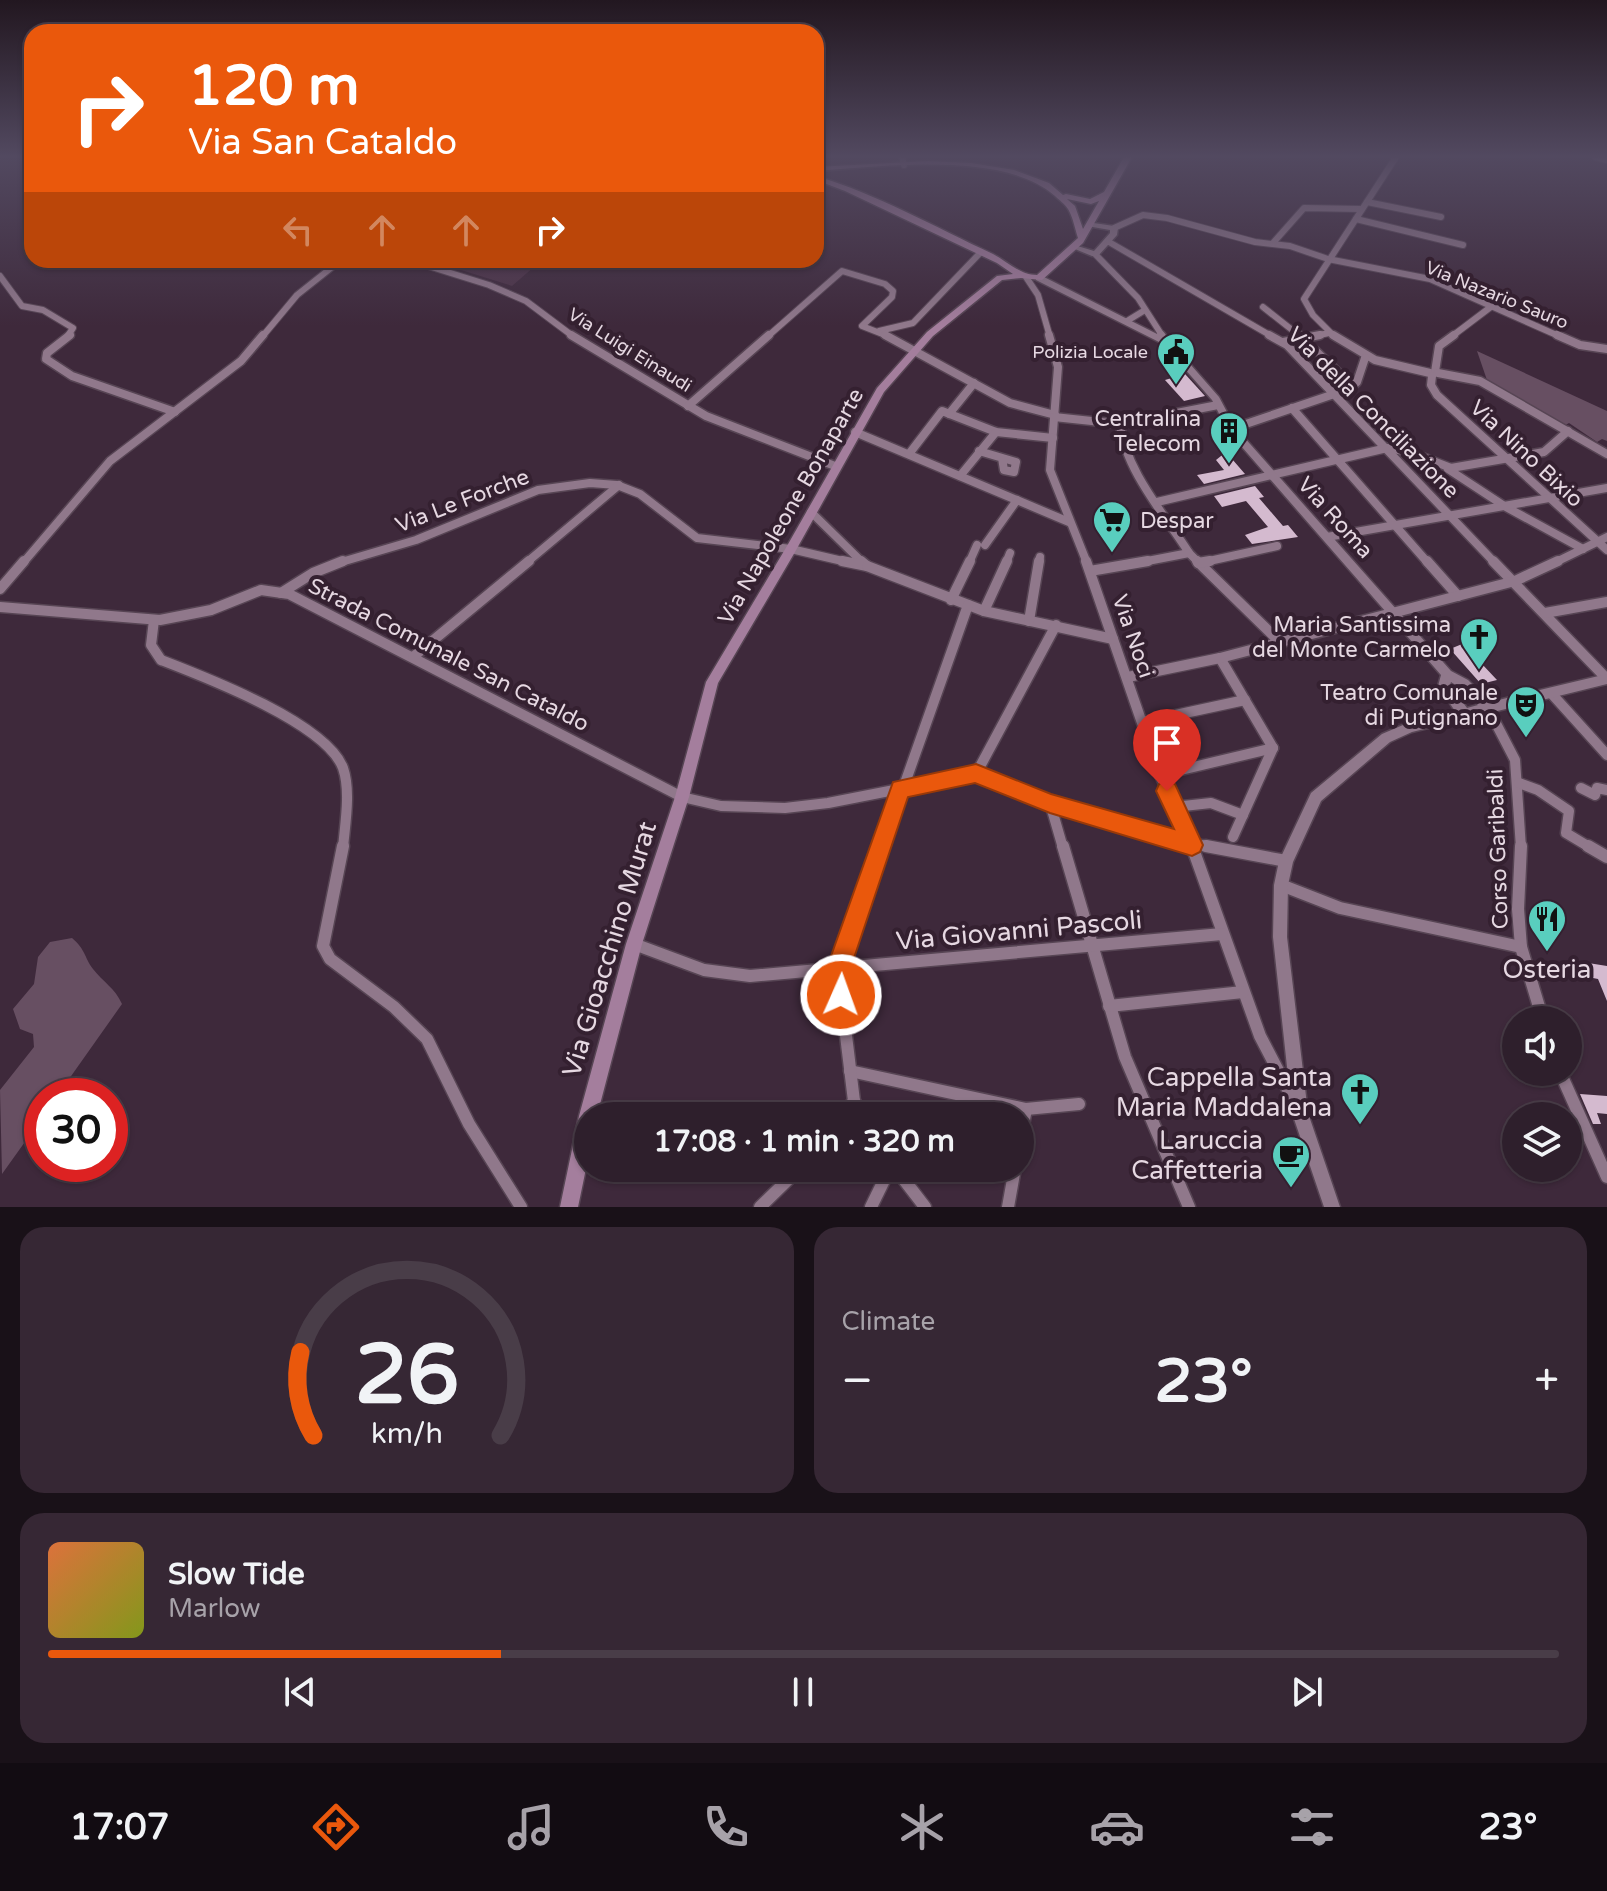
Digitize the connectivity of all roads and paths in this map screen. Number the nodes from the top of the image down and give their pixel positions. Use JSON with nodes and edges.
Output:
{"nodes":[{"id":1,"x":899,"y":213,"type":"edge"},
{"id":2,"x":1077,"y":213,"type":"edge"},
{"id":3,"x":1096,"y":213,"type":"edge"},
{"id":4,"x":1299,"y":213,"type":"edge"},
{"id":5,"x":1359,"y":213,"type":"edge"},
{"id":6,"x":1423,"y":213,"type":"edge"},
{"id":7,"x":1441,"y":217,"type":"dead end"},
{"id":8,"x":1356,"y":219,"type":"junction"},
{"id":9,"x":1090,"y":224,"type":"junction"},
{"id":10,"x":1114,"y":228,"type":"junction"},
{"id":11,"x":1082,"y":238,"type":"junction"},
{"id":12,"x":1109,"y":242,"type":"junction"},
{"id":13,"x":1273,"y":243,"type":"junction"},
{"id":14,"x":1463,"y":245,"type":"dead end"},
{"id":15,"x":1074,"y":247,"type":"junction"},
{"id":16,"x":981,"y":252,"type":"junction"},
{"id":17,"x":1095,"y":254,"type":"junction"},
{"id":18,"x":1328,"y":259,"type":"junction"},
{"id":19,"x":1000,"y":261,"type":"junction"},
{"id":20,"x":331,"y":268,"type":"edge"},
{"id":21,"x":435,"y":268,"type":"edge"},
{"id":22,"x":0,"y":276,"type":"edge"},
{"id":23,"x":1023,"y":276,"type":"junction"},
{"id":24,"x":1000,"y":278,"type":"junction"},
{"id":25,"x":1039,"y":278,"type":"junction"},
{"id":26,"x":1038,"y":295,"type":"junction"},
{"id":27,"x":1492,"y":306,"type":"junction"},
{"id":28,"x":1263,"y":307,"type":"dead end"},
{"id":29,"x":1145,"y":310,"type":"junction"},
{"id":30,"x":1127,"y":321,"type":"junction"},
{"id":31,"x":879,"y":331,"type":"junction"},
{"id":32,"x":1329,"y":333,"type":"junction"},
{"id":33,"x":1303,"y":338,"type":"junction"},
{"id":34,"x":1166,"y":342,"type":"junction"},
{"id":35,"x":1283,"y":342,"type":"junction"},
{"id":36,"x":1607,"y":349,"type":"edge"},
{"id":37,"x":915,"y":350,"type":"junction"},
{"id":38,"x":1365,"y":358,"type":"junction"},
{"id":39,"x":1434,"y":373,"type":"junction"},
{"id":40,"x":1347,"y":381,"type":"dead end"},
{"id":41,"x":974,"y":383,"type":"junction"},
{"id":42,"x":1333,"y":393,"type":"junction"},
{"id":43,"x":1218,"y":405,"type":"junction"},
{"id":44,"x":688,"y":406,"type":"junction"},
{"id":45,"x":1292,"y":408,"type":"junction"},
{"id":46,"x":175,"y":412,"type":"junction"},
{"id":47,"x":945,"y":412,"type":"junction"},
{"id":48,"x":1055,"y":416,"type":"junction"},
{"id":49,"x":1120,"y":424,"type":"junction"},
{"id":50,"x":1231,"y":429,"type":"junction"},
{"id":51,"x":1568,"y":431,"type":"junction"},
{"id":52,"x":855,"y":432,"type":"junction"},
{"id":53,"x":996,"y":432,"type":"junction"},
{"id":54,"x":1053,"y":438,"type":"junction"},
{"id":55,"x":1387,"y":448,"type":"junction"},
{"id":56,"x":979,"y":451,"type":"junction"},
{"id":57,"x":909,"y":454,"type":"junction"},
{"id":58,"x":1607,"y":454,"type":"edge"},
{"id":59,"x":1504,"y":457,"type":"junction"},
{"id":60,"x":1002,"y":458,"type":"dead end"},
{"id":61,"x":1339,"y":460,"type":"junction"},
{"id":62,"x":835,"y":466,"type":"junction"},
{"id":63,"x":1443,"y":466,"type":"junction"},
{"id":64,"x":960,"y":476,"type":"junction"},
{"id":65,"x":1272,"y":476,"type":"junction"},
{"id":66,"x":619,"y":485,"type":"junction"},
{"id":67,"x":1607,"y":488,"type":"edge"},
{"id":68,"x":1017,"y":500,"type":"junction"},
{"id":69,"x":1550,"y":500,"type":"junction"},
{"id":70,"x":1157,"y":502,"type":"junction"},
{"id":71,"x":1506,"y":507,"type":"junction"},
{"id":72,"x":811,"y":512,"type":"junction"},
{"id":73,"x":1451,"y":515,"type":"junction"},
{"id":74,"x":1069,"y":522,"type":"junction"},
{"id":75,"x":1396,"y":525,"type":"junction"},
{"id":76,"x":1327,"y":537,"type":"junction"},
{"id":77,"x":1602,"y":539,"type":"edge"},
{"id":78,"x":1277,"y":546,"type":"dead end"},
{"id":79,"x":791,"y":549,"type":"junction"},
{"id":80,"x":1583,"y":549,"type":"junction"},
{"id":81,"x":1607,"y":550,"type":"edge"},
{"id":82,"x":1010,"y":553,"type":"dead end"},
{"id":83,"x":1189,"y":553,"type":"junction"},
{"id":84,"x":1040,"y":557,"type":"dead end"},
{"id":85,"x":1198,"y":563,"type":"junction"},
{"id":86,"x":867,"y":566,"type":"junction"},
{"id":87,"x":1090,"y":571,"type":"junction"},
{"id":88,"x":1515,"y":581,"type":"junction"},
{"id":89,"x":0,"y":589,"type":"edge"},
{"id":90,"x":281,"y":593,"type":"junction"},
{"id":91,"x":1458,"y":596,"type":"junction"},
{"id":92,"x":951,"y":600,"type":"junction"},
{"id":93,"x":1607,"y":602,"type":"edge"},
{"id":94,"x":968,"y":605,"type":"junction"},
{"id":95,"x":0,"y":607,"type":"edge"},
{"id":96,"x":984,"y":611,"type":"junction"},
{"id":97,"x":1396,"y":613,"type":"junction"},
{"id":98,"x":1545,"y":613,"type":"junction"},
{"id":99,"x":154,"y":620,"type":"junction"},
{"id":100,"x":1029,"y":621,"type":"junction"},
{"id":101,"x":1056,"y":625,"type":"junction"},
{"id":102,"x":1113,"y":639,"type":"junction"},
{"id":103,"x":1281,"y":643,"type":"junction"},
{"id":104,"x":413,"y":657,"type":"junction"},
{"id":105,"x":1220,"y":658,"type":"junction"},
{"id":106,"x":1447,"y":674,"type":"junction"},
{"id":107,"x":1128,"y":677,"type":"junction"},
{"id":108,"x":1607,"y":679,"type":"edge"},
{"id":109,"x":1551,"y":693,"type":"junction"},
{"id":110,"x":1245,"y":700,"type":"junction"},
{"id":111,"x":1488,"y":708,"type":"junction"},
{"id":112,"x":1464,"y":713,"type":"junction"},
{"id":113,"x":1143,"y":722,"type":"junction"},
{"id":114,"x":1273,"y":748,"type":"junction"},
{"id":115,"x":1604,"y":752,"type":"edge"},
{"id":116,"x":976,"y":774,"type":"junction"},
{"id":117,"x":1160,"y":775,"type":"junction"},
{"id":118,"x":1519,"y":783,"type":"junction"},
{"id":119,"x":1581,"y":788,"type":"dead end"},
{"id":120,"x":900,"y":789,"type":"junction"},
{"id":121,"x":1607,"y":790,"type":"edge"},
{"id":122,"x":682,"y":797,"type":"junction"},
{"id":123,"x":1050,"y":803,"type":"junction"},
{"id":124,"x":1174,"y":807,"type":"junction"},
{"id":125,"x":1243,"y":815,"type":"junction"},
{"id":126,"x":1233,"y":837,"type":"dead end"},
{"id":127,"x":1192,"y":845,"type":"junction"},
{"id":128,"x":1607,"y":857,"type":"edge"},
{"id":129,"x":1286,"y":861,"type":"junction"},
{"id":130,"x":1281,"y":885,"type":"junction"},
{"id":131,"x":1222,"y":934,"type":"junction"},
{"id":132,"x":634,"y":944,"type":"junction"},
{"id":133,"x":1091,"y":945,"type":"junction"},
{"id":134,"x":1521,"y":947,"type":"junction"},
{"id":135,"x":838,"y":970,"type":"junction"},
{"id":136,"x":1243,"y":992,"type":"junction"},
{"id":137,"x":1109,"y":1006,"type":"junction"},
{"id":138,"x":1539,"y":1006,"type":"edge"},
{"id":139,"x":850,"y":1071,"type":"junction"},
{"id":140,"x":1566,"y":1086,"type":"edge"},
{"id":141,"x":854,"y":1101,"type":"edge"},
{"id":142,"x":592,"y":1102,"type":"edge"},
{"id":143,"x":994,"y":1102,"type":"edge"},
{"id":144,"x":1079,"y":1104,"type":"dead end"},
{"id":145,"x":1034,"y":1108,"type":"edge"},
{"id":146,"x":1300,"y":1113,"type":"junction"},
{"id":147,"x":1607,"y":1177,"type":"edge"},
{"id":148,"x":574,"y":1182,"type":"edge"},
{"id":149,"x":786,"y":1182,"type":"edge"},
{"id":150,"x":885,"y":1182,"type":"edge"},
{"id":151,"x":904,"y":1182,"type":"edge"},
{"id":152,"x":1012,"y":1182,"type":"edge"},
{"id":153,"x":521,"y":1207,"type":"edge"},
{"id":154,"x":569,"y":1207,"type":"edge"},
{"id":155,"x":760,"y":1207,"type":"edge"},
{"id":156,"x":871,"y":1207,"type":"edge"},
{"id":157,"x":925,"y":1207,"type":"edge"},
{"id":158,"x":1008,"y":1207,"type":"edge"},
{"id":159,"x":1189,"y":1207,"type":"edge"},
{"id":160,"x":1332,"y":1207,"type":"edge"}],
"edges":[{"from":1,"to":16,"type":"main road"},
{"from":2,"to":11,"type":"main road"},
{"from":3,"to":9,"type":"main road"},
{"from":4,"to":13,"type":"street"},
{"from":5,"to":8,"type":"street"},
{"from":6,"to":7,"type":"street"},
{"from":8,"to":14,"type":"street"},
{"from":8,"to":18,"type":"street"},
{"from":9,"to":10,"type":"street"},
{"from":9,"to":11,"type":"main road"},
{"from":10,"to":12,"type":"street"},
{"from":10,"to":13,"type":"street","name":"Via Nazario Sauro"},
{"from":11,"to":15,"type":"main road"},
{"from":12,"to":17,"type":"street"},
{"from":12,"to":35,"type":"street","name":"Via della Conciliazione"},
{"from":13,"to":18,"type":"street","name":"Via Nazario Sauro"},
{"from":15,"to":17,"type":"street"},
{"from":15,"to":25,"type":"main road"},
{"from":16,"to":19,"type":"main road"},
{"from":16,"to":31,"type":"street"},
{"from":17,"to":29,"type":"street"},
{"from":18,"to":27,"type":"street","name":"Via Nazario Sauro"},
{"from":18,"to":32,"type":"street"},
{"from":19,"to":23,"type":"main road"},
{"from":19,"to":24,"type":"main road"},
{"from":20,"to":46,"type":"street"},
{"from":21,"to":44,"type":"street","name":"Via Luigi Einaudi"},
{"from":22,"to":46,"type":"street"},
{"from":23,"to":24,"type":"main road"},
{"from":23,"to":25,"type":"main road"},
{"from":23,"to":26,"type":"street","name":"Via Noci"},
{"from":24,"to":37,"type":"main road","name":"Via Napoleone Bonaparte"},
{"from":25,"to":26,"type":"street","name":"Via Noci"},
{"from":25,"to":30,"type":"street"},
{"from":26,"to":48,"type":"street","name":"Via Noci"},
{"from":27,"to":36,"type":"street","name":"Via Nazario Sauro"},
{"from":27,"to":39,"type":"street"},
{"from":28,"to":33,"type":"street"},
{"from":29,"to":30,"type":"street"},
{"from":29,"to":34,"type":"street"},
{"from":30,"to":34,"type":"street"},
{"from":31,"to":37,"type":"street"},
{"from":31,"to":44,"type":"street"},
{"from":32,"to":33,"type":"street"},
{"from":32,"to":38,"type":"street"},
{"from":33,"to":35,"type":"street"},
{"from":33,"to":40,"type":"street"},
{"from":34,"to":43,"type":"street","name":"Via Roma"},
{"from":35,"to":42,"type":"street","name":"Via della Conciliazione"},
{"from":37,"to":41,"type":"street"},
{"from":37,"to":52,"type":"main road","name":"Via Napoleone Bonaparte"},
{"from":38,"to":39,"type":"street"},
{"from":38,"to":42,"type":"street"},
{"from":39,"to":51,"type":"street"},
{"from":39,"to":59,"type":"street","name":"Via Nino Bixio"},
{"from":41,"to":47,"type":"street"},
{"from":41,"to":48,"type":"street"},
{"from":42,"to":45,"type":"street"},
{"from":42,"to":55,"type":"street","name":"Via della Conciliazione"},
{"from":43,"to":49,"type":"street"},
{"from":43,"to":50,"type":"street","name":"Via Roma"},
{"from":44,"to":62,"type":"street","name":"Via Luigi Einaudi"},
{"from":45,"to":50,"type":"street"},
{"from":45,"to":61,"type":"street"},
{"from":46,"to":89,"type":"street"},
{"from":47,"to":53,"type":"street"},
{"from":47,"to":57,"type":"street"},
{"from":48,"to":49,"type":"street"},
{"from":48,"to":54,"type":"street","name":"Via Noci"},
{"from":49,"to":70,"type":"street"},
{"from":50,"to":65,"type":"street","name":"Via Roma"},
{"from":51,"to":58,"type":"street"},
{"from":51,"to":59,"type":"street"},
{"from":52,"to":57,"type":"street"},
{"from":52,"to":62,"type":"main road","name":"Via Napoleone Bonaparte"},
{"from":53,"to":54,"type":"street"},
{"from":53,"to":56,"type":"street"},
{"from":54,"to":74,"type":"street","name":"Via Noci"},
{"from":55,"to":61,"type":"street"},
{"from":55,"to":63,"type":"street"},
{"from":55,"to":73,"type":"street","name":"Via della Conciliazione"},
{"from":56,"to":60,"type":"street"},
{"from":56,"to":64,"type":"street"},
{"from":57,"to":64,"type":"street"},
{"from":59,"to":63,"type":"street"},
{"from":59,"to":69,"type":"street","name":"Via Nino Bixio"},
{"from":61,"to":65,"type":"street"},
{"from":61,"to":75,"type":"street"},
{"from":62,"to":72,"type":"main road","name":"Via Napoleone Bonaparte"},
{"from":63,"to":71,"type":"street"},
{"from":64,"to":68,"type":"street"},
{"from":65,"to":70,"type":"street"},
{"from":65,"to":76,"type":"street","name":"Via Roma"},
{"from":66,"to":79,"type":"street","name":"Via Le Forche"},
{"from":66,"to":90,"type":"street","name":"Via Le Forche"},
{"from":66,"to":104,"type":"street"},
{"from":67,"to":69,"type":"street"},
{"from":68,"to":74,"type":"street"},
{"from":68,"to":92,"type":"street"},
{"from":69,"to":71,"type":"street"},
{"from":69,"to":77,"type":"street","name":"Via Nino Bixio"},
{"from":70,"to":83,"type":"street"},
{"from":71,"to":73,"type":"street"},
{"from":71,"to":80,"type":"street"},
{"from":72,"to":79,"type":"main road","name":"Via Napoleone Bonaparte"},
{"from":72,"to":86,"type":"street"},
{"from":73,"to":75,"type":"street"},
{"from":73,"to":88,"type":"street","name":"Via della Conciliazione"},
{"from":74,"to":87,"type":"street","name":"Via Noci"},
{"from":75,"to":76,"type":"street"},
{"from":75,"to":91,"type":"street"},
{"from":76,"to":97,"type":"street","name":"Via Roma"},
{"from":77,"to":80,"type":"street"},
{"from":77,"to":81,"type":"street","name":"Via Nino Bixio"},
{"from":78,"to":85,"type":"street"},
{"from":79,"to":86,"type":"street","name":"Via Le Forche"},
{"from":79,"to":122,"type":"main road","name":"Via Napoleone Bonaparte"},
{"from":80,"to":88,"type":"street"},
{"from":82,"to":96,"type":"street"},
{"from":83,"to":85,"type":"street"},
{"from":83,"to":87,"type":"street"},
{"from":84,"to":100,"type":"street"},
{"from":85,"to":103,"type":"street"},
{"from":86,"to":92,"type":"street"},
{"from":87,"to":102,"type":"street","name":"Via Noci"},
{"from":88,"to":91,"type":"street"},
{"from":88,"to":98,"type":"street","name":"Via della Conciliazione"},
{"from":90,"to":99,"type":"street","name":"Strada Comunale San Cataldo"},
{"from":90,"to":104,"type":"street","name":"Strada Comunale San Cataldo"},
{"from":91,"to":97,"type":"street"},
{"from":92,"to":94,"type":"street"},
{"from":93,"to":98,"type":"street"},
{"from":94,"to":96,"type":"street"},
{"from":94,"to":120,"type":"street"},
{"from":95,"to":99,"type":"street","name":"Strada Comunale San Cataldo"},
{"from":96,"to":100,"type":"street"},
{"from":97,"to":103,"type":"street"},
{"from":97,"to":106,"type":"street","name":"Via Roma"},
{"from":98,"to":108,"type":"street","name":"Via della Conciliazione"},
{"from":99,"to":153,"type":"street"},
{"from":100,"to":101,"type":"street"},
{"from":101,"to":102,"type":"street"},
{"from":101,"to":116,"type":"street"},
{"from":102,"to":107,"type":"street","name":"Via Noci"},
{"from":103,"to":105,"type":"street"},
{"from":104,"to":122,"type":"street","name":"Strada Comunale San Cataldo"},
{"from":105,"to":107,"type":"street"},
{"from":105,"to":110,"type":"street"},
{"from":106,"to":111,"type":"street","name":"Via Roma"},
{"from":106,"to":112,"type":"street"},
{"from":107,"to":113,"type":"street","name":"Via Noci"},
{"from":108,"to":109,"type":"street"},
{"from":109,"to":111,"type":"street"},
{"from":109,"to":115,"type":"street"},
{"from":110,"to":113,"type":"street"},
{"from":110,"to":114,"type":"street"},
{"from":111,"to":112,"type":"street"},
{"from":111,"to":118,"type":"street","name":"Corso Garibaldi"},
{"from":112,"to":129,"type":"street"},
{"from":113,"to":117,"type":"street","name":"Via Noci"},
{"from":114,"to":117,"type":"street"},
{"from":114,"to":125,"type":"street"},
{"from":116,"to":120,"type":"street","name":"Strada Comunale San Cataldo"},
{"from":116,"to":123,"type":"street"},
{"from":117,"to":124,"type":"street","name":"Via Noci"},
{"from":118,"to":128,"type":"street"},
{"from":118,"to":134,"type":"street","name":"Corso Garibaldi"},
{"from":119,"to":121,"type":"street"},
{"from":120,"to":122,"type":"street","name":"Strada Comunale San Cataldo"},
{"from":120,"to":135,"type":"street"},
{"from":122,"to":132,"type":"main road","name":"Via Gioacchino Murat"},
{"from":123,"to":127,"type":"street"},
{"from":123,"to":133,"type":"street"},
{"from":124,"to":125,"type":"street"},
{"from":124,"to":127,"type":"street","name":"Via Noci"},
{"from":125,"to":126,"type":"street"},
{"from":127,"to":129,"type":"street"},
{"from":127,"to":131,"type":"street","name":"Via Noci"},
{"from":129,"to":130,"type":"street"},
{"from":130,"to":134,"type":"street"},
{"from":130,"to":146,"type":"street"},
{"from":131,"to":133,"type":"street","name":"Via Giovanni Pascoli"},
{"from":131,"to":136,"type":"street","name":"Via Noci"},
{"from":132,"to":135,"type":"street","name":"Via Giovanni Pascoli"},
{"from":132,"to":142,"type":"main road","name":"Via Gioacchino Murat"},
{"from":133,"to":135,"type":"street","name":"Via Giovanni Pascoli"},
{"from":133,"to":137,"type":"street"},
{"from":134,"to":138,"type":"street","name":"Corso Garibaldi"},
{"from":135,"to":139,"type":"street"},
{"from":136,"to":137,"type":"street"},
{"from":136,"to":146,"type":"street","name":"Via Noci"},
{"from":137,"to":159,"type":"street"},
{"from":139,"to":141,"type":"street"},
{"from":139,"to":143,"type":"street"},
{"from":140,"to":147,"type":"street"},
{"from":144,"to":145,"type":"street"},
{"from":146,"to":160,"type":"street"},
{"from":148,"to":154,"type":"main road","name":"Via Gioacchino Murat"},
{"from":149,"to":155,"type":"street"},
{"from":150,"to":156,"type":"street"},
{"from":151,"to":157,"type":"street"},
{"from":152,"to":158,"type":"street"}]}
